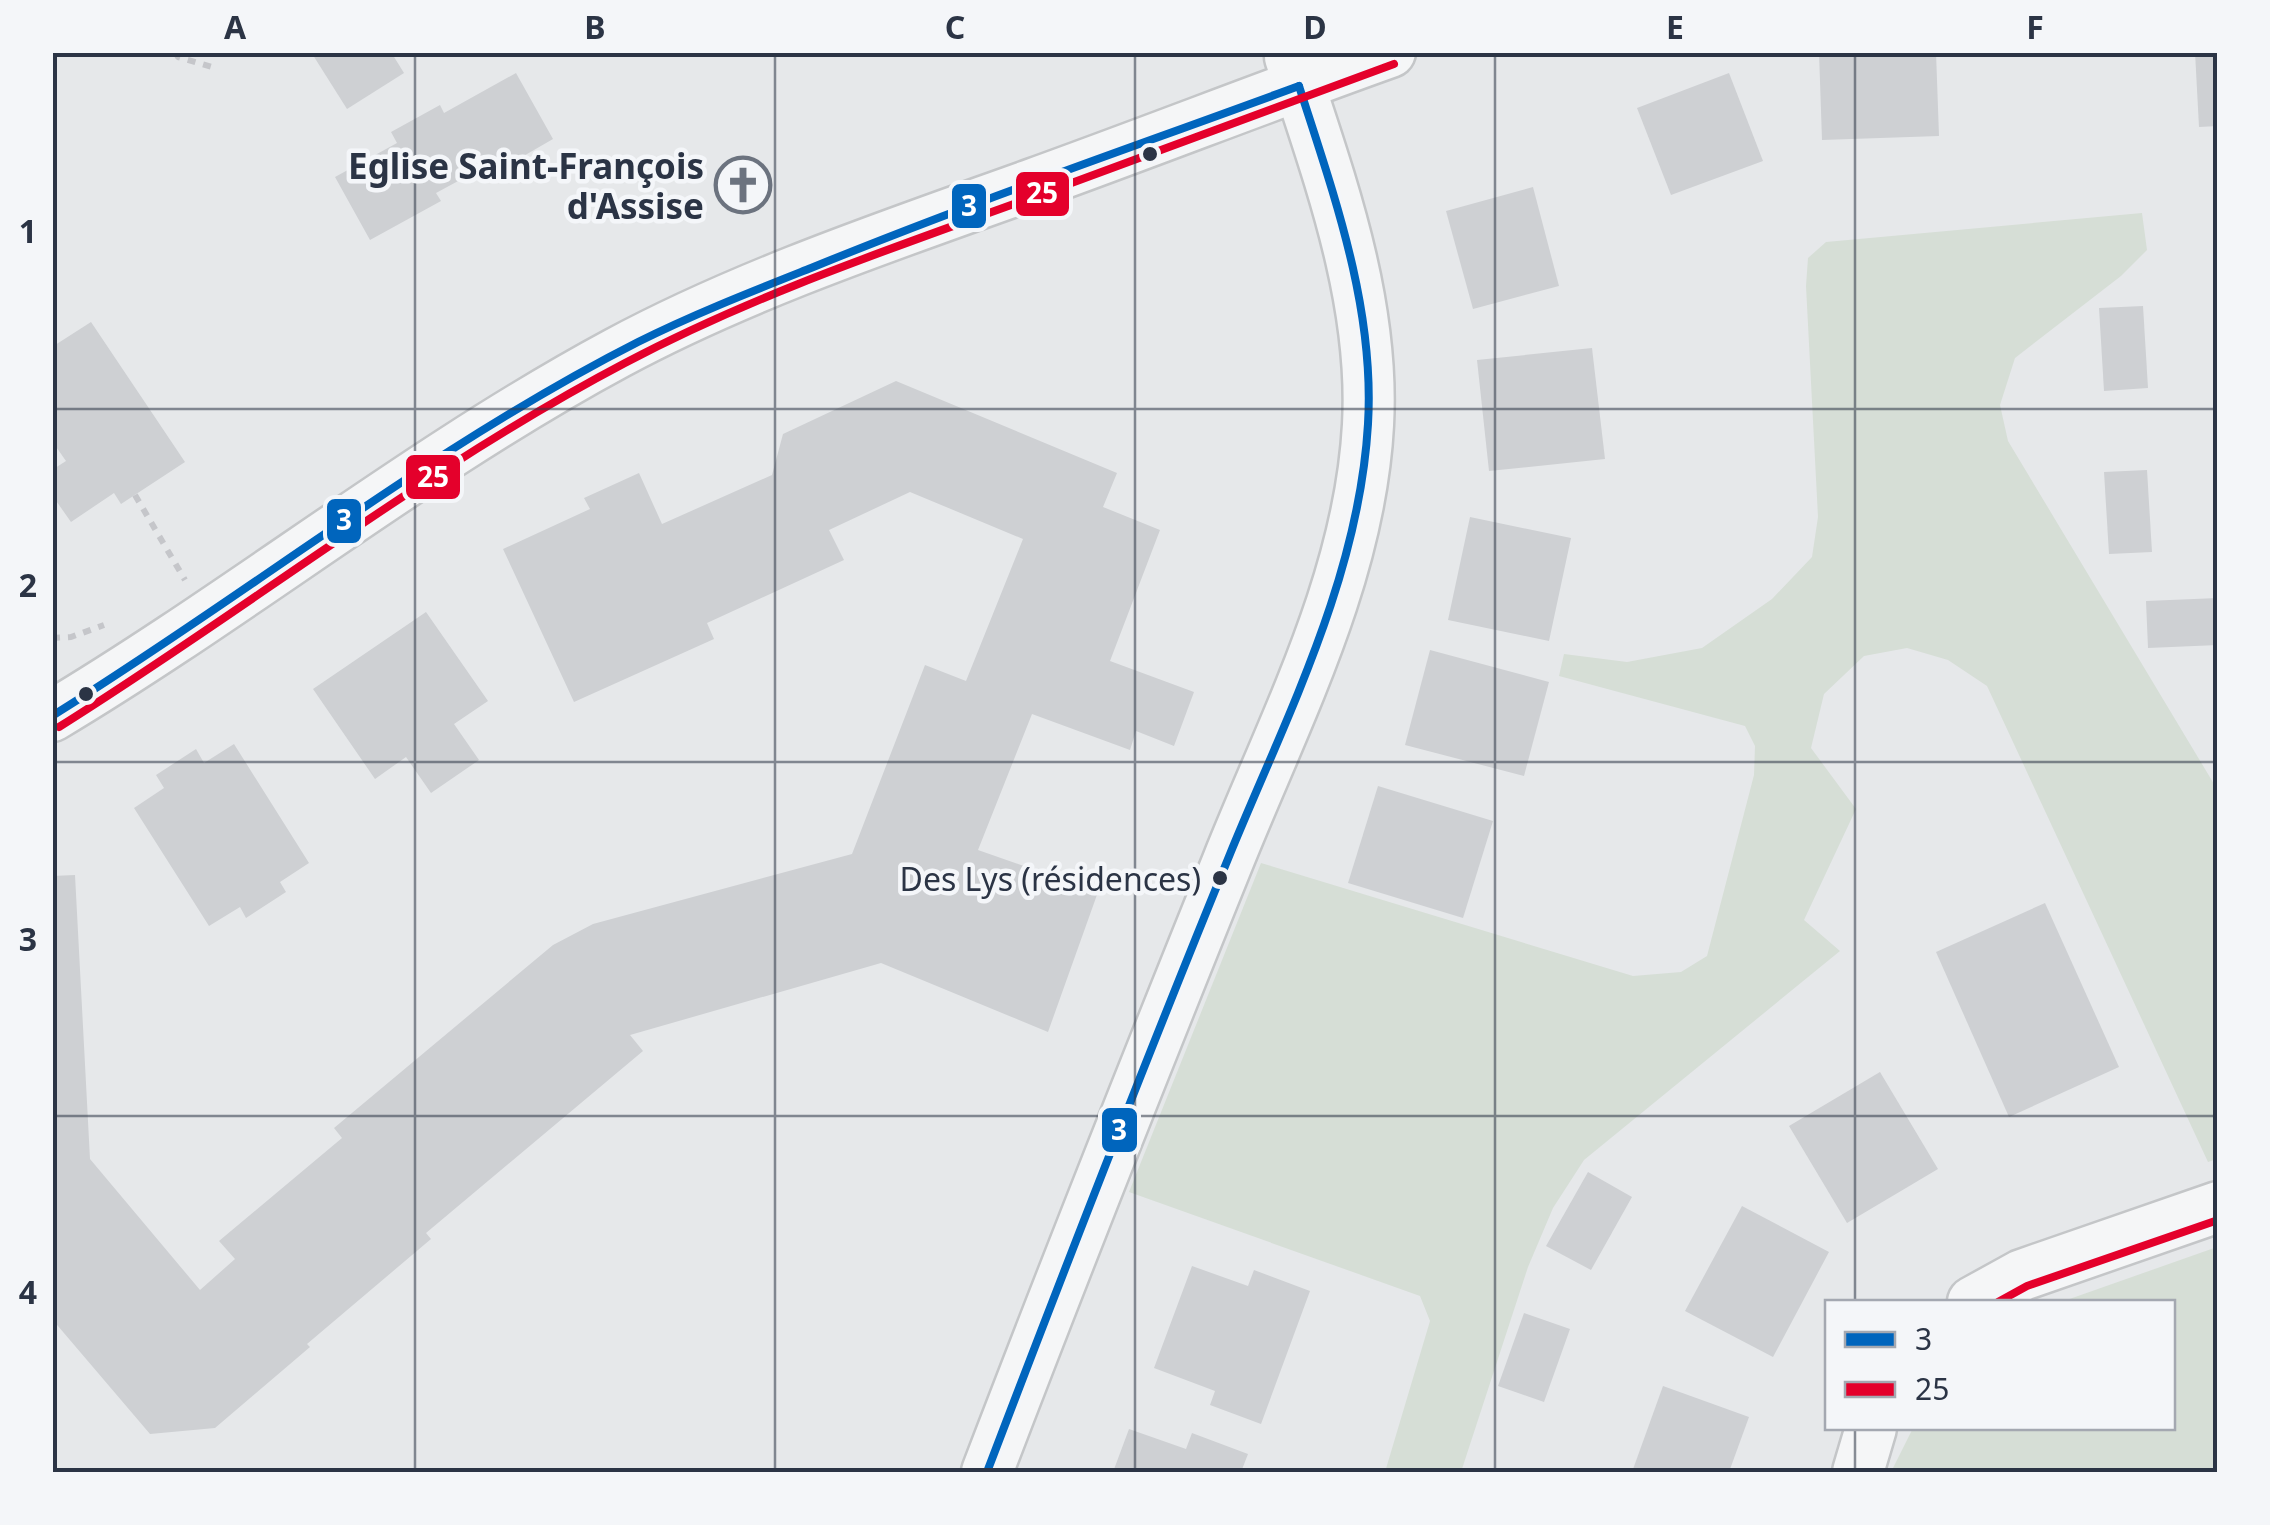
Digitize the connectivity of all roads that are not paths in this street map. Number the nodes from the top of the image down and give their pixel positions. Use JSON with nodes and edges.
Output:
{"nodes":[{"id":1,"x":1390,"y":52,"type":"edge"},
{"id":2,"x":1294,"y":69,"type":"edge"},
{"id":3,"x":52,"y":716,"type":"edge"},
{"id":4,"x":2218,"y":1208,"type":"edge"},
{"id":5,"x":1977,"y":1300,"type":"edge"},
{"id":6,"x":1870,"y":1430,"type":"edge"},
{"id":7,"x":987,"y":1472,"type":"edge"},
{"id":8,"x":1858,"y":1472,"type":"edge"}],
"edges":[{"from":1,"to":2,"type":"street"},
{"from":2,"to":3,"type":"street"},
{"from":2,"to":7,"type":"street"},
{"from":4,"to":5,"type":"street"},
{"from":6,"to":8,"type":"street"}]}
